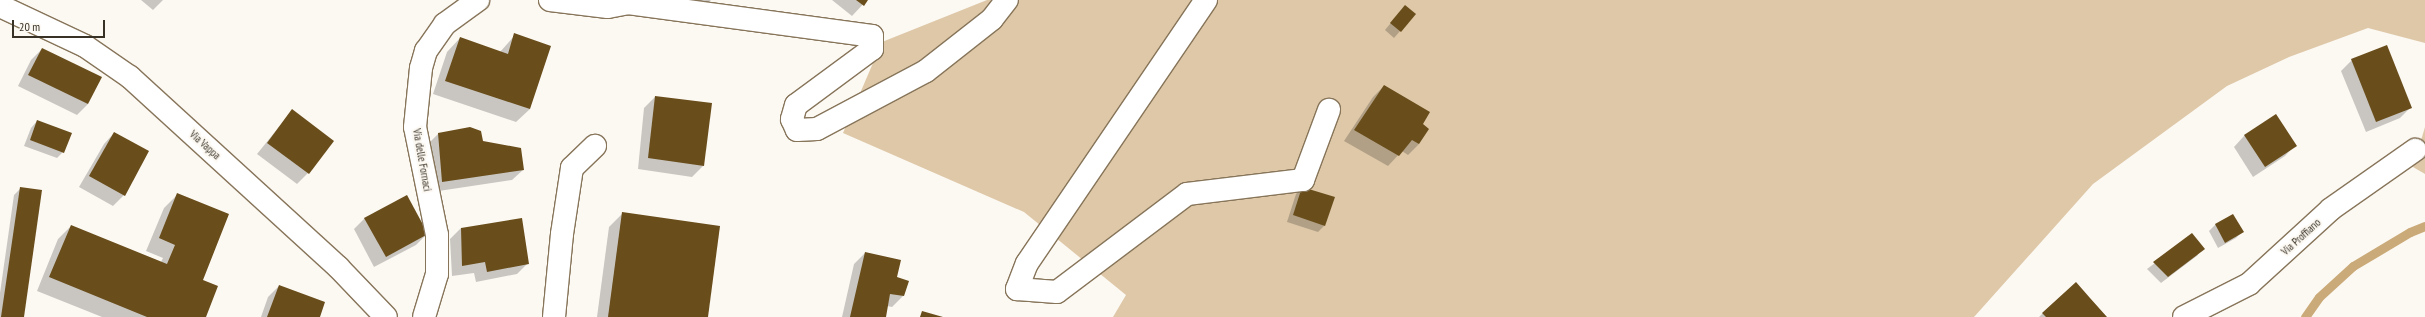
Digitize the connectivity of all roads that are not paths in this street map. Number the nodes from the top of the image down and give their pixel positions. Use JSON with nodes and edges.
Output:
{"nodes":[{"id":1,"x":478,"y":0,"type":"edge"},
{"id":2,"x":550,"y":0,"type":"edge"},
{"id":3,"x":1006,"y":0,"type":"edge"},
{"id":4,"x":1206,"y":0,"type":"edge"},
{"id":5,"x":628,"y":1,"type":"edge"},
{"id":6,"x":0,"y":6,"type":"edge"},
{"id":7,"x":1329,"y":110,"type":"dead end"},
{"id":8,"x":595,"y":146,"type":"dead end"},
{"id":9,"x":2415,"y":150,"type":"dead end"},
{"id":10,"x":386,"y":317,"type":"edge"},
{"id":11,"x":424,"y":317,"type":"edge"},
{"id":12,"x":554,"y":317,"type":"edge"},
{"id":13,"x":2184,"y":317,"type":"edge"}],
"edges":[{"from":1,"to":11,"type":"street","name":"Via delle Fornaci"},
{"from":2,"to":5,"type":"street"},
{"from":3,"to":5,"type":"street"},
{"from":4,"to":7,"type":"street"},
{"from":6,"to":10,"type":"street","name":"Via Vappa"},
{"from":8,"to":12,"type":"street"},
{"from":9,"to":13,"type":"street","name":"Via Proffiano"}]}
